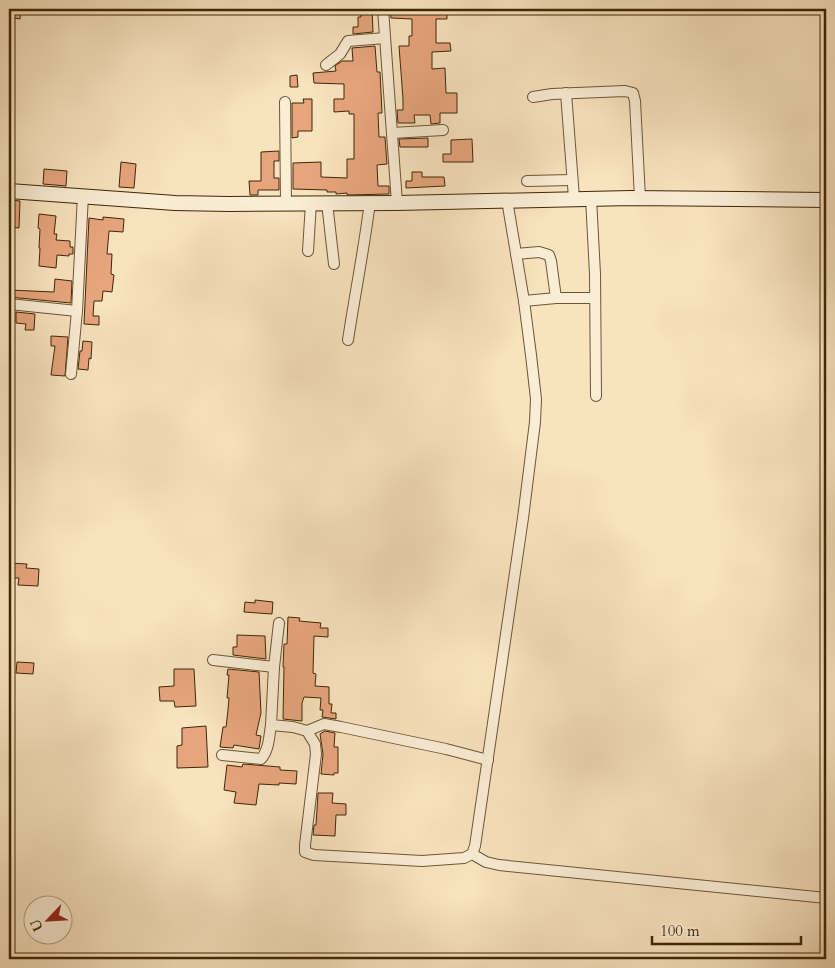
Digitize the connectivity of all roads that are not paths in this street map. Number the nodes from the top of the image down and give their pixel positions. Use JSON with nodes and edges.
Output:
{"nodes":[{"id":1,"x":383,"y":9,"type":"edge"},
{"id":2,"x":385,"y":38,"type":"junction"},
{"id":3,"x":326,"y":65,"type":"dead end"},
{"id":4,"x":566,"y":93,"type":"junction"},
{"id":5,"x":533,"y":97,"type":"dead end"},
{"id":6,"x":285,"y":102,"type":"dead end"},
{"id":7,"x":443,"y":130,"type":"dead end"},
{"id":8,"x":392,"y":134,"type":"junction"},
{"id":9,"x":572,"y":180,"type":"junction"},
{"id":10,"x":527,"y":181,"type":"dead end"},
{"id":11,"x":9,"y":191,"type":"edge"},
{"id":12,"x":83,"y":195,"type":"junction"},
{"id":13,"x":574,"y":198,"type":"junction"},
{"id":14,"x":591,"y":198,"type":"junction"},
{"id":15,"x":640,"y":198,"type":"junction"},
{"id":16,"x":507,"y":200,"type":"junction"},
{"id":17,"x":826,"y":200,"type":"edge"},
{"id":18,"x":327,"y":202,"type":"junction"},
{"id":19,"x":370,"y":202,"type":"junction"},
{"id":20,"x":286,"y":203,"type":"junction"},
{"id":21,"x":311,"y":203,"type":"junction"},
{"id":22,"x":397,"y":203,"type":"junction"},
{"id":23,"x":308,"y":251,"type":"dead end"},
{"id":24,"x":516,"y":254,"type":"junction"},
{"id":25,"x":334,"y":264,"type":"dead end"},
{"id":26,"x":556,"y":298,"type":"junction"},
{"id":27,"x":595,"y":298,"type":"junction"},
{"id":28,"x":524,"y":301,"type":"junction"},
{"id":29,"x":9,"y":304,"type":"edge"},
{"id":30,"x":77,"y":311,"type":"junction"},
{"id":31,"x":348,"y":340,"type":"dead end"},
{"id":32,"x":71,"y":374,"type":"dead end"},
{"id":33,"x":596,"y":396,"type":"dead end"},
{"id":34,"x":279,"y":623,"type":"dead end"},
{"id":35,"x":212,"y":660,"type":"dead end"},
{"id":36,"x":274,"y":667,"type":"junction"},
{"id":37,"x":271,"y":725,"type":"junction"},
{"id":38,"x":307,"y":731,"type":"junction"},
{"id":39,"x":222,"y":755,"type":"dead end"},
{"id":40,"x":488,"y":760,"type":"junction"},
{"id":41,"x":472,"y":854,"type":"junction"},
{"id":42,"x":826,"y":898,"type":"edge"}],
"edges":[{"from":1,"to":2,"type":"street"},
{"from":2,"to":3,"type":"street"},
{"from":2,"to":8,"type":"street"},
{"from":4,"to":5,"type":"street"},
{"from":4,"to":9,"type":"street"},
{"from":4,"to":15,"type":"street"},
{"from":6,"to":20,"type":"street"},
{"from":7,"to":8,"type":"street"},
{"from":8,"to":22,"type":"street"},
{"from":9,"to":10,"type":"street"},
{"from":9,"to":13,"type":"street"},
{"from":11,"to":12,"type":"street"},
{"from":12,"to":20,"type":"street"},
{"from":12,"to":30,"type":"street"},
{"from":13,"to":14,"type":"street"},
{"from":13,"to":16,"type":"street"},
{"from":14,"to":15,"type":"street"},
{"from":14,"to":27,"type":"street"},
{"from":15,"to":17,"type":"street"},
{"from":16,"to":22,"type":"street"},
{"from":16,"to":24,"type":"street"},
{"from":18,"to":19,"type":"street"},
{"from":18,"to":21,"type":"street"},
{"from":18,"to":25,"type":"street"},
{"from":19,"to":22,"type":"street"},
{"from":19,"to":31,"type":"street"},
{"from":20,"to":21,"type":"street"},
{"from":21,"to":23,"type":"street"},
{"from":24,"to":26,"type":"street"},
{"from":24,"to":28,"type":"street"},
{"from":26,"to":27,"type":"street"},
{"from":26,"to":28,"type":"street"},
{"from":27,"to":33,"type":"street"},
{"from":28,"to":40,"type":"street"},
{"from":29,"to":30,"type":"street"},
{"from":30,"to":32,"type":"street"},
{"from":34,"to":36,"type":"street"},
{"from":35,"to":36,"type":"street"},
{"from":36,"to":37,"type":"street"},
{"from":37,"to":38,"type":"street"},
{"from":37,"to":39,"type":"street"},
{"from":38,"to":40,"type":"street"},
{"from":38,"to":41,"type":"street"},
{"from":40,"to":41,"type":"street"},
{"from":41,"to":42,"type":"street"}]}
